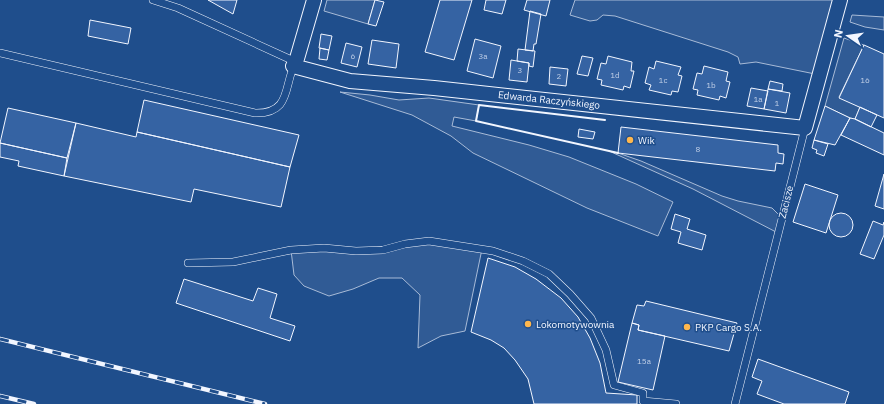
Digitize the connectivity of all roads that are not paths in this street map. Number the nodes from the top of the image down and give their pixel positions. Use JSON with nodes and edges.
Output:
{"nodes":[{"id":1,"x":153,"y":0,"type":"edge"},
{"id":2,"x":314,"y":0,"type":"edge"},
{"id":3,"x":840,"y":0,"type":"edge"},
{"id":4,"x":0,"y":53,"type":"edge"},
{"id":5,"x":294,"y":64,"type":"junction"},
{"id":6,"x":805,"y":128,"type":"junction"},
{"id":7,"x":188,"y":263,"type":"dead end"},
{"id":8,"x":676,"y":404,"type":"edge"},
{"id":9,"x":735,"y":404,"type":"edge"}],
"edges":[{"from":1,"to":5,"type":"lane"},
{"from":2,"to":5,"type":"street"},
{"from":3,"to":6,"type":"street","name":"Zacisze"},
{"from":4,"to":5,"type":"lane"},
{"from":5,"to":6,"type":"street","name":"Edwarda Raczyńskiego"},
{"from":6,"to":9,"type":"lane","name":"Zacisze"},
{"from":7,"to":8,"type":"lane"}]}
